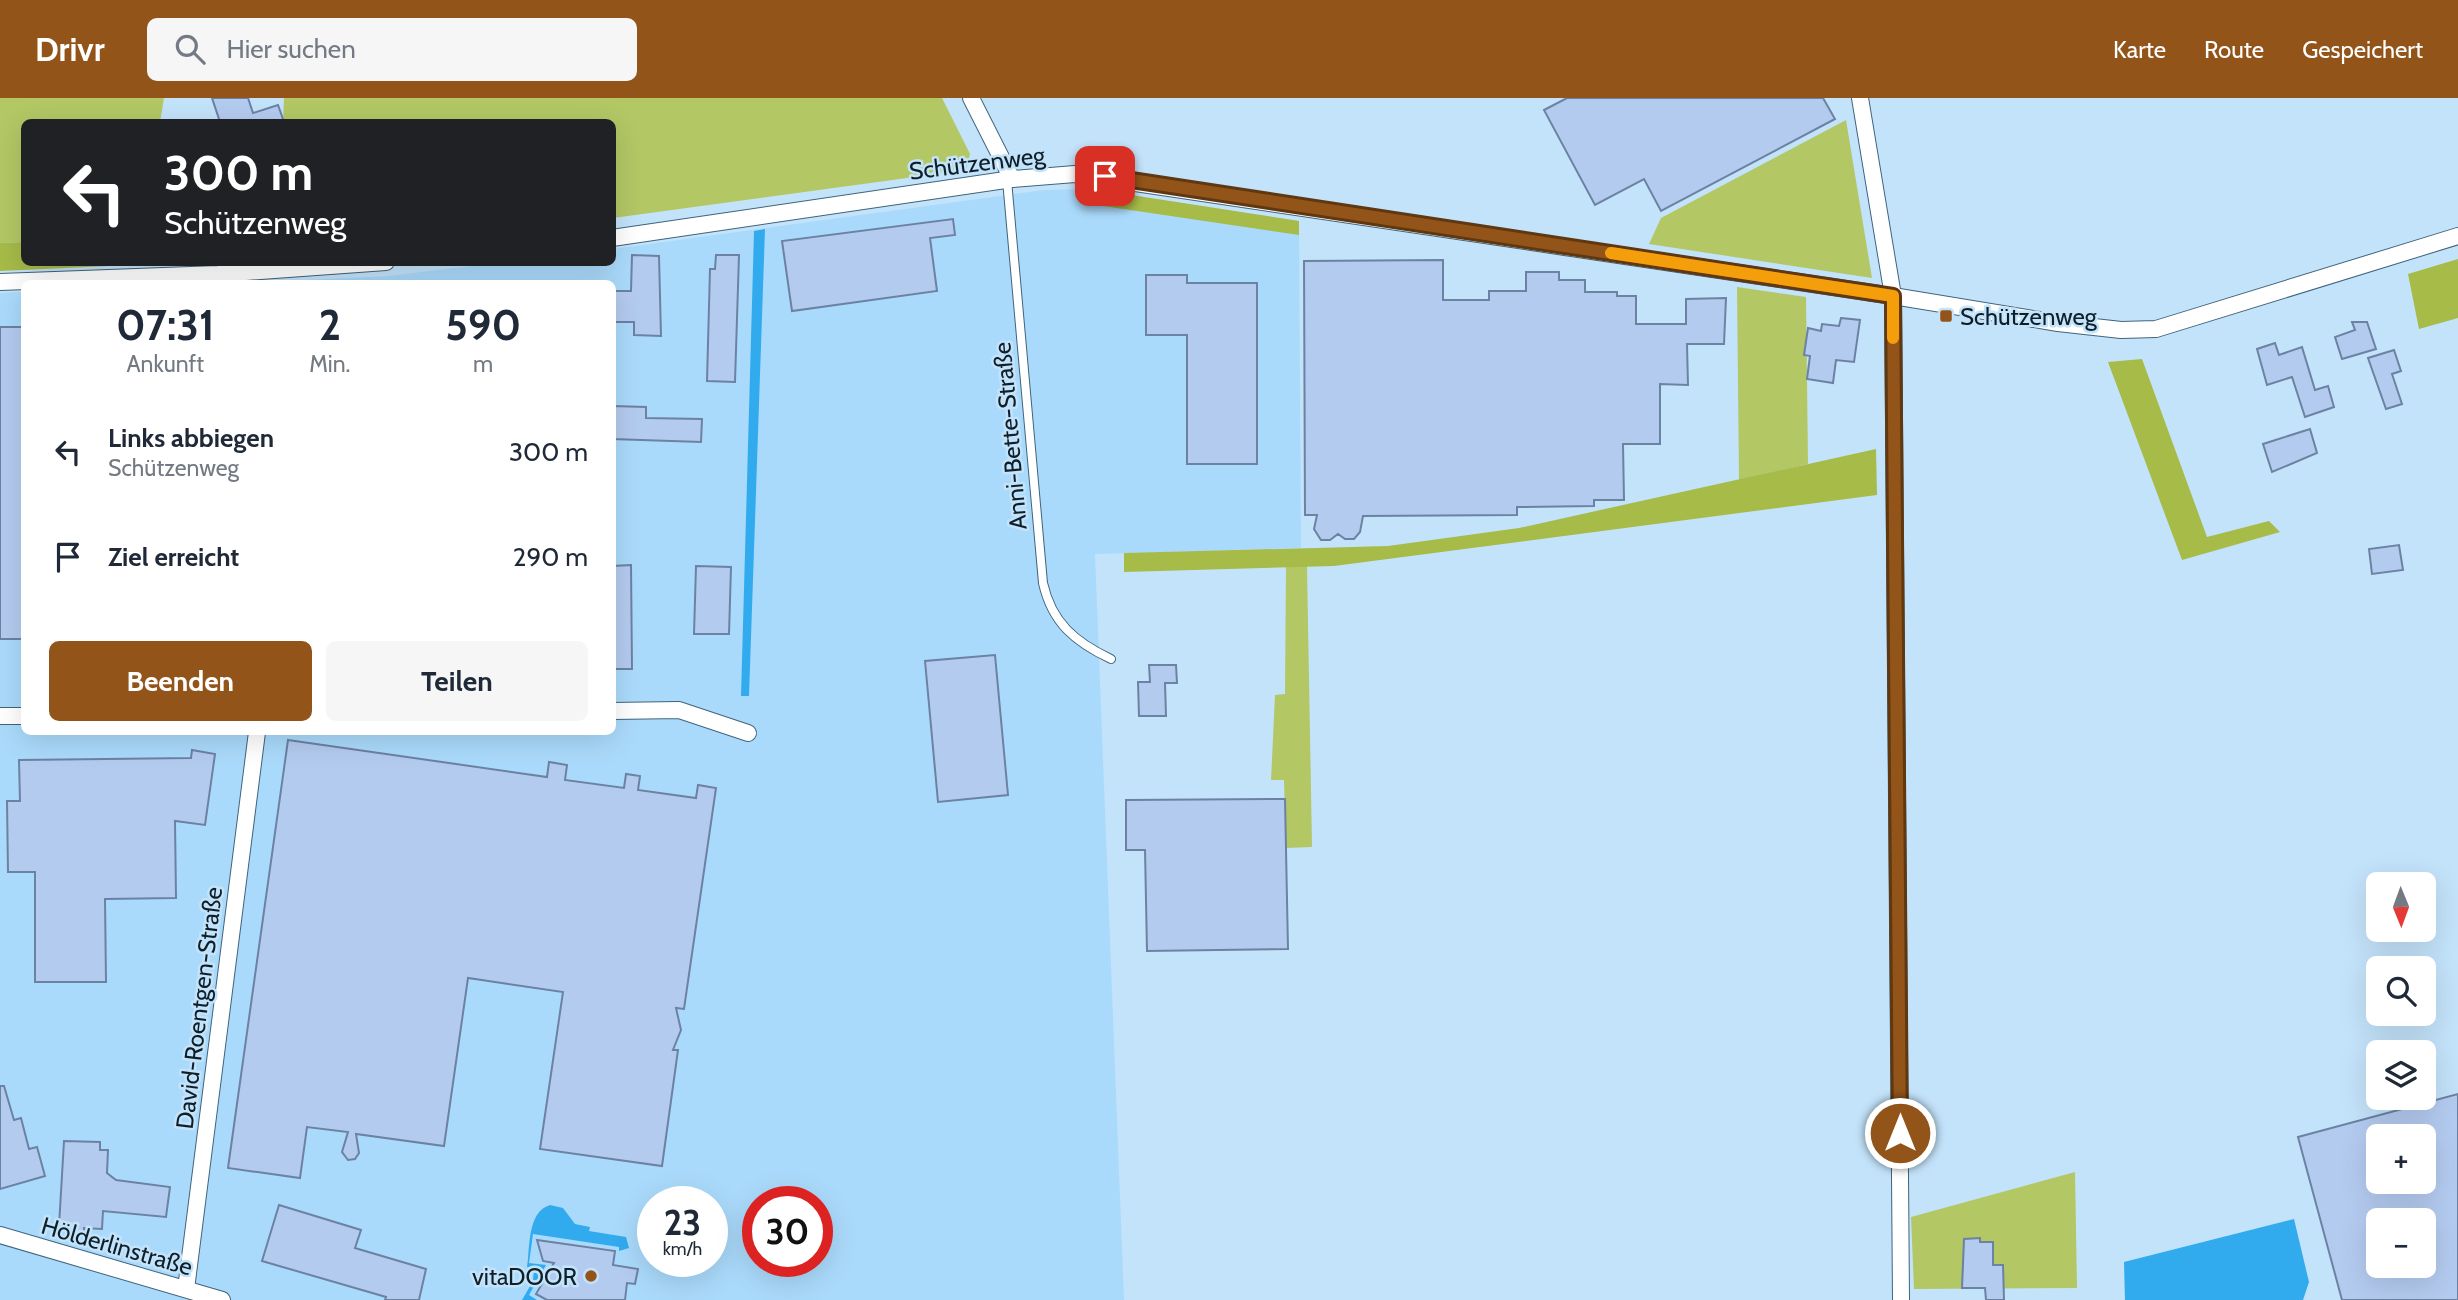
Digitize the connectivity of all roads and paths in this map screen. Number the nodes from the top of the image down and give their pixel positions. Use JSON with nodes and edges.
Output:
{"nodes":[{"id":1,"x":971,"y":98,"type":"edge"},
{"id":2,"x":1860,"y":98,"type":"edge"},
{"id":3,"x":1010,"y":179,"type":"junction"},
{"id":4,"x":2458,"y":236,"type":"edge"},
{"id":5,"x":616,"y":237,"type":"edge"},
{"id":6,"x":330,"y":266,"type":"edge"},
{"id":7,"x":54,"y":280,"type":"edge"},
{"id":8,"x":21,"y":281,"type":"edge"},
{"id":9,"x":0,"y":282,"type":"edge"},
{"id":10,"x":1893,"y":296,"type":"junction"},
{"id":11,"x":1111,"y":659,"type":"dead end"},
{"id":12,"x":616,"y":710,"type":"edge"},
{"id":13,"x":0,"y":716,"type":"edge"},
{"id":14,"x":21,"y":716,"type":"edge"},
{"id":15,"x":748,"y":733,"type":"dead end"},
{"id":16,"x":257,"y":735,"type":"edge"},
{"id":17,"x":0,"y":1235,"type":"edge"},
{"id":18,"x":186,"y":1289,"type":"junction"},
{"id":19,"x":222,"y":1300,"type":"edge"},
{"id":20,"x":1901,"y":1300,"type":"edge"}],
"edges":[{"from":1,"to":3,"type":"street"},
{"from":2,"to":10,"type":"street"},
{"from":3,"to":5,"type":"street","name":"Schützenweg"},
{"from":3,"to":10,"type":"street","name":"Schützenweg"},
{"from":3,"to":11,"type":"lane","name":"Anni-Bette-Straße"},
{"from":4,"to":10,"type":"street","name":"Schützenweg"},
{"from":6,"to":7,"type":"street"},
{"from":8,"to":9,"type":"street"},
{"from":10,"to":20,"type":"street"},
{"from":12,"to":15,"type":"street"},
{"from":13,"to":14,"type":"street"},
{"from":16,"to":18,"type":"street","name":"David-Roentgen-Straße"},
{"from":17,"to":18,"type":"street","name":"Hölderlinstraße"},
{"from":18,"to":19,"type":"street","name":"Hölderlinstraße"}]}
